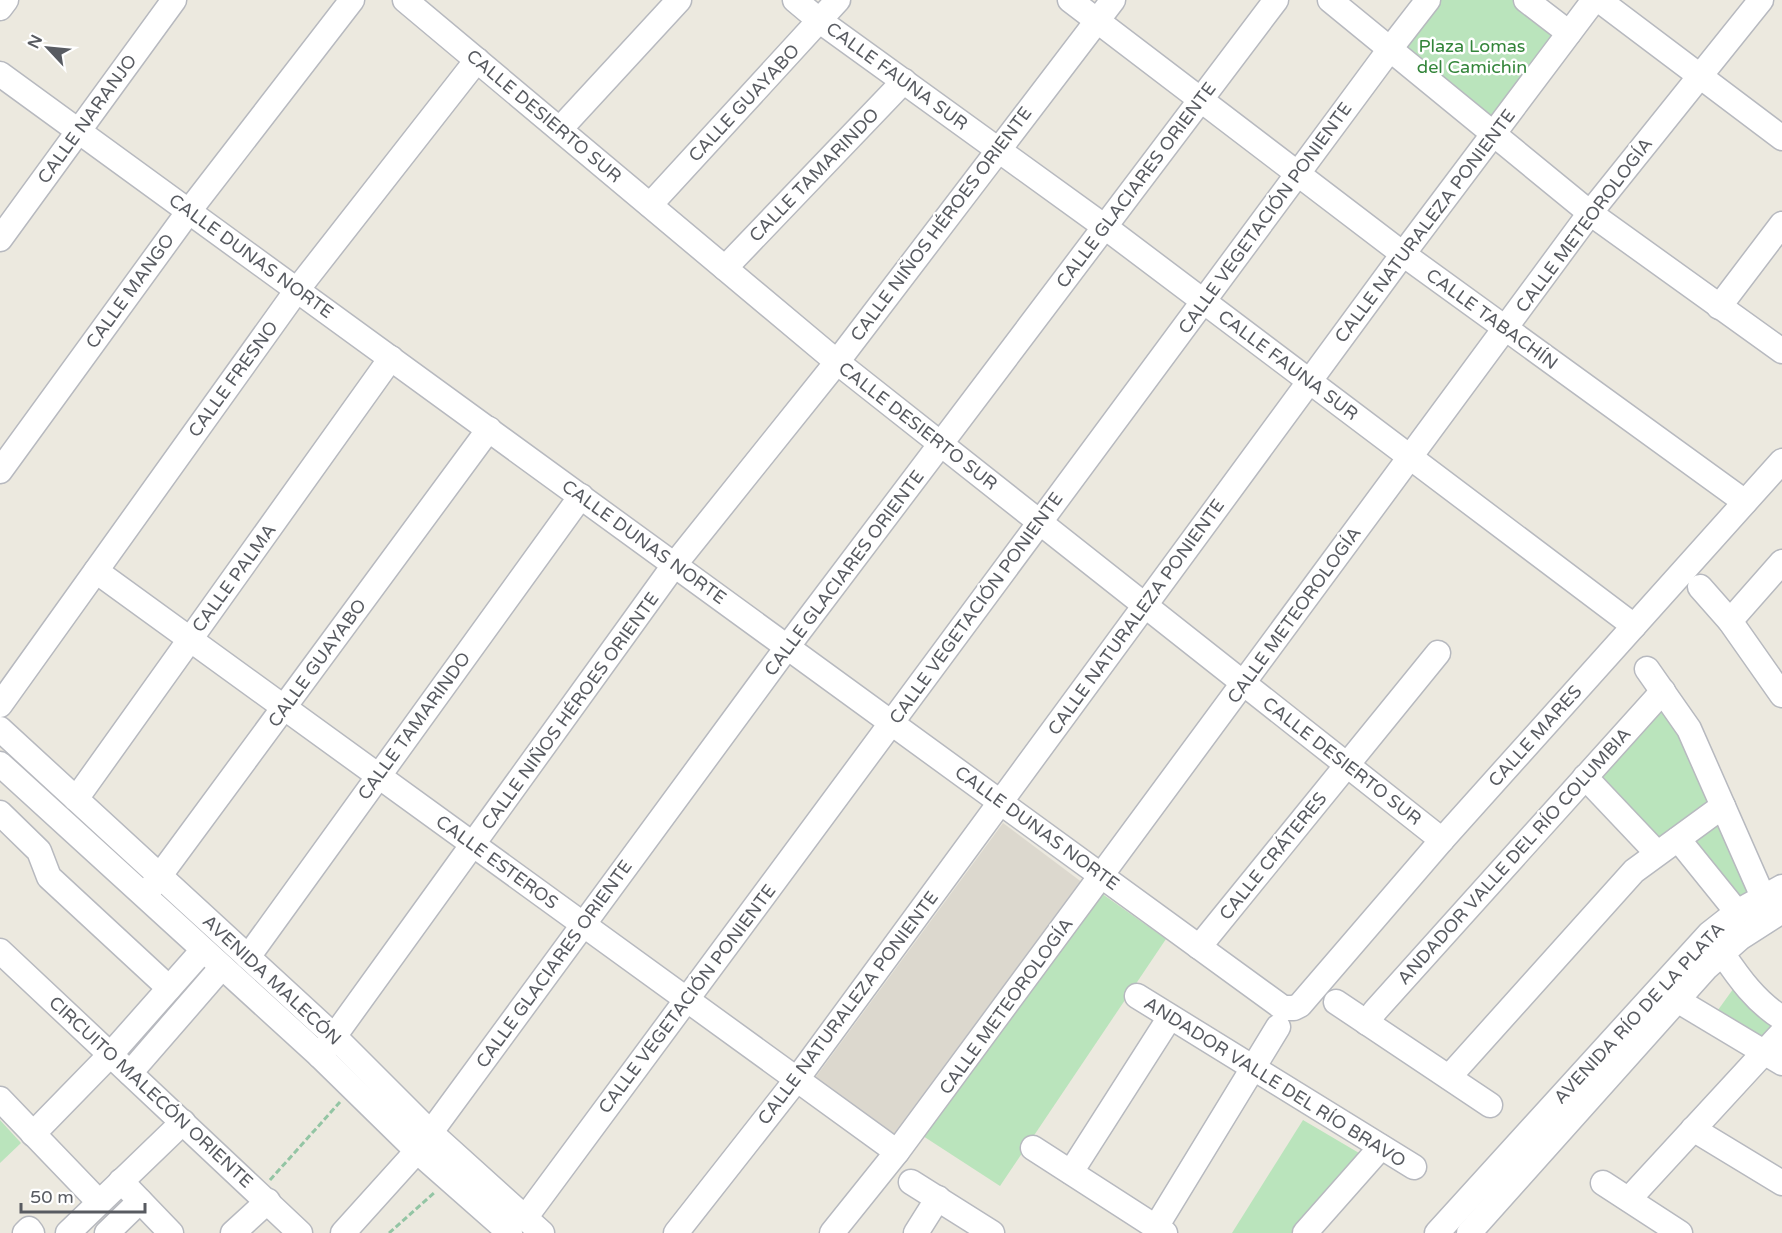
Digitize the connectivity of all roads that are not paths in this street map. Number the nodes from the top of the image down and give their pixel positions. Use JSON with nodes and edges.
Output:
{"nodes":[{"id":1,"x":6,"y":0,"type":"edge"},
{"id":2,"x":174,"y":0,"type":"edge"},
{"id":3,"x":352,"y":0,"type":"edge"},
{"id":4,"x":405,"y":0,"type":"edge"},
{"id":5,"x":679,"y":0,"type":"edge"},
{"id":6,"x":795,"y":0,"type":"edge"},
{"id":7,"x":838,"y":0,"type":"edge"},
{"id":8,"x":1070,"y":0,"type":"edge"},
{"id":9,"x":1113,"y":0,"type":"edge"},
{"id":10,"x":1276,"y":0,"type":"edge"},
{"id":11,"x":1330,"y":0,"type":"edge"},
{"id":12,"x":1428,"y":0,"type":"edge"},
{"id":13,"x":1526,"y":0,"type":"edge"},
{"id":14,"x":1597,"y":0,"type":"edge"},
{"id":15,"x":1761,"y":0,"type":"edge"},
{"id":16,"x":0,"y":8,"type":"edge"},
{"id":17,"x":820,"y":21,"type":"junction"},
{"id":18,"x":1097,"y":21,"type":"junction"},
{"id":19,"x":1569,"y":33,"type":"junction"},
{"id":20,"x":1390,"y":49,"type":"junction"},
{"id":21,"x":477,"y":60,"type":"junction"},
{"id":22,"x":0,"y":74,"type":"edge"},
{"id":23,"x":1701,"y":76,"type":"junction"},
{"id":24,"x":904,"y":81,"type":"junction"},
{"id":25,"x":1201,"y":99,"type":"junction"},
{"id":26,"x":560,"y":129,"type":"junction"},
{"id":27,"x":78,"y":131,"type":"junction"},
{"id":28,"x":1493,"y":134,"type":"junction"},
{"id":29,"x":1782,"y":138,"type":"edge"},
{"id":30,"x":998,"y":149,"type":"junction"},
{"id":31,"x":1298,"y":173,"type":"junction"},
{"id":32,"x":650,"y":205,"type":"junction"},
{"id":33,"x":189,"y":211,"type":"junction"},
{"id":34,"x":1590,"y":213,"type":"junction"},
{"id":35,"x":1782,"y":224,"type":"edge"},
{"id":36,"x":1105,"y":227,"type":"junction"},
{"id":37,"x":0,"y":239,"type":"edge"},
{"id":38,"x":1402,"y":254,"type":"junction"},
{"id":39,"x":725,"y":268,"type":"junction"},
{"id":40,"x":297,"y":290,"type":"junction"},
{"id":41,"x":1203,"y":301,"type":"junction"},
{"id":42,"x":1719,"y":307,"type":"junction"},
{"id":43,"x":1505,"y":329,"type":"junction"},
{"id":44,"x":1782,"y":351,"type":"edge"},
{"id":45,"x":391,"y":358,"type":"junction"},
{"id":46,"x":837,"y":362,"type":"junction"},
{"id":47,"x":1309,"y":381,"type":"junction"},
{"id":48,"x":489,"y":429,"type":"junction"},
{"id":49,"x":941,"y":444,"type":"junction"},
{"id":50,"x":1410,"y":458,"type":"junction"},
{"id":51,"x":1782,"y":461,"type":"edge"},
{"id":52,"x":0,"y":471,"type":"edge"},
{"id":53,"x":581,"y":496,"type":"junction"},
{"id":54,"x":1745,"y":502,"type":"junction"},
{"id":55,"x":1039,"y":522,"type":"junction"},
{"id":56,"x":1782,"y":562,"type":"edge"},
{"id":57,"x":675,"y":564,"type":"junction"},
{"id":58,"x":96,"y":571,"type":"junction"},
{"id":59,"x":1700,"y":587,"type":"dead end"},
{"id":60,"x":1144,"y":606,"type":"junction"},
{"id":61,"x":1730,"y":621,"type":"junction"},
{"id":62,"x":1634,"y":626,"type":"junction"},
{"id":63,"x":190,"y":639,"type":"junction"},
{"id":64,"x":788,"y":646,"type":"junction"},
{"id":65,"x":1438,"y":653,"type":"dead end"},
{"id":66,"x":1647,"y":669,"type":"dead end"},
{"id":67,"x":1243,"y":684,"type":"junction"},
{"id":68,"x":1663,"y":691,"type":"junction"},
{"id":69,"x":1782,"y":695,"type":"edge"},
{"id":70,"x":0,"y":705,"type":"edge"},
{"id":71,"x":285,"y":708,"type":"junction"},
{"id":72,"x":892,"y":722,"type":"junction"},
{"id":73,"x":0,"y":729,"type":"edge"},
{"id":74,"x":0,"y":764,"type":"edge"},
{"id":75,"x":1347,"y":766,"type":"junction"},
{"id":76,"x":378,"y":775,"type":"junction"},
{"id":77,"x":1585,"y":777,"type":"junction"},
{"id":78,"x":76,"y":799,"type":"junction"},
{"id":79,"x":1001,"y":801,"type":"junction"},
{"id":80,"x":1723,"y":806,"type":"junction"},
{"id":81,"x":0,"y":813,"type":"edge"},
{"id":82,"x":1678,"y":839,"type":"junction"},
{"id":83,"x":1442,"y":840,"type":"junction"},
{"id":84,"x":473,"y":845,"type":"junction"},
{"id":85,"x":1657,"y":853,"type":"junction"},
{"id":86,"x":1102,"y":875,"type":"junction"},
{"id":87,"x":161,"y":877,"type":"junction"},
{"id":88,"x":1772,"y":892,"type":"edge"},
{"id":89,"x":145,"y":896,"type":"junction"},
{"id":90,"x":1782,"y":911,"type":"edge"},
{"id":91,"x":583,"y":924,"type":"junction"},
{"id":92,"x":1732,"y":930,"type":"junction"},
{"id":93,"x":1199,"y":947,"type":"junction"},
{"id":94,"x":203,"y":950,"type":"junction"},
{"id":95,"x":0,"y":951,"type":"edge"},
{"id":96,"x":248,"y":957,"type":"junction"},
{"id":97,"x":222,"y":967,"type":"junction"},
{"id":98,"x":169,"y":988,"type":"junction"},
{"id":99,"x":1137,"y":996,"type":"dead end"},
{"id":100,"x":687,"y":999,"type":"junction"},
{"id":101,"x":1677,"y":1000,"type":"junction"},
{"id":102,"x":1336,"y":1002,"type":"dead end"},
{"id":103,"x":1170,"y":1017,"type":"junction"},
{"id":104,"x":1283,"y":1018,"type":"junction"},
{"id":105,"x":1782,"y":1018,"type":"edge"},
{"id":106,"x":1367,"y":1023,"type":"junction"},
{"id":107,"x":1782,"y":1033,"type":"edge"},
{"id":108,"x":335,"y":1037,"type":"junction"},
{"id":109,"x":111,"y":1054,"type":"junction"},
{"id":110,"x":320,"y":1056,"type":"junction"},
{"id":111,"x":1773,"y":1058,"type":"edge"},
{"id":112,"x":1253,"y":1068,"type":"junction"},
{"id":113,"x":130,"y":1072,"type":"junction"},
{"id":114,"x":1449,"y":1077,"type":"junction"},
{"id":115,"x":796,"y":1079,"type":"junction"},
{"id":116,"x":0,"y":1100,"type":"edge"},
{"id":117,"x":1490,"y":1105,"type":"dead end"},
{"id":118,"x":183,"y":1122,"type":"junction"},
{"id":119,"x":1693,"y":1130,"type":"junction"},
{"id":120,"x":33,"y":1134,"type":"junction"},
{"id":121,"x":424,"y":1141,"type":"junction"},
{"id":122,"x":1381,"y":1147,"type":"junction"},
{"id":123,"x":1033,"y":1148,"type":"dead end"},
{"id":124,"x":897,"y":1152,"type":"junction"},
{"id":125,"x":1517,"y":1162,"type":"junction"},
{"id":126,"x":1414,"y":1167,"type":"dead end"},
{"id":127,"x":1071,"y":1172,"type":"junction"},
{"id":128,"x":121,"y":1181,"type":"junction"},
{"id":129,"x":911,"y":1182,"type":"dead end"},
{"id":130,"x":1603,"y":1183,"type":"dead end"},
{"id":131,"x":1782,"y":1183,"type":"edge"},
{"id":132,"x":264,"y":1197,"type":"junction"},
{"id":133,"x":938,"y":1198,"type":"junction"},
{"id":134,"x":1629,"y":1199,"type":"junction"},
{"id":135,"x":140,"y":1201,"type":"junction"},
{"id":136,"x":99,"y":1202,"type":"junction"},
{"id":137,"x":526,"y":1228,"type":"edge"},
{"id":138,"x":1161,"y":1230,"type":"edge"},
{"id":139,"x":25,"y":1233,"type":"edge"},
{"id":140,"x":32,"y":1233,"type":"edge"},
{"id":141,"x":68,"y":1233,"type":"edge"},
{"id":142,"x":107,"y":1233,"type":"edge"},
{"id":143,"x":171,"y":1233,"type":"edge"},
{"id":144,"x":233,"y":1233,"type":"edge"},
{"id":145,"x":300,"y":1233,"type":"edge"},
{"id":146,"x":343,"y":1233,"type":"edge"},
{"id":147,"x":676,"y":1233,"type":"edge"},
{"id":148,"x":832,"y":1233,"type":"edge"},
{"id":149,"x":916,"y":1233,"type":"edge"},
{"id":150,"x":992,"y":1233,"type":"edge"},
{"id":151,"x":1305,"y":1233,"type":"edge"},
{"id":152,"x":1437,"y":1233,"type":"edge"},
{"id":153,"x":1469,"y":1233,"type":"edge"},
{"id":154,"x":1680,"y":1233,"type":"edge"}],
"edges":[{"from":1,"to":16,"type":"street"},
{"from":2,"to":27,"type":"street","name":"CALLE NARANJO"},
{"from":3,"to":33,"type":"street","name":"CALLE MANGO"},
{"from":4,"to":21,"type":"street","name":"CALLE DESIERTO SUR"},
{"from":5,"to":26,"type":"street"},
{"from":6,"to":17,"type":"street","name":"CALLE FAUNA SUR"},
{"from":7,"to":17,"type":"street","name":"CALLE GUAYABO"},
{"from":8,"to":18,"type":"street","name":"CALLE TABACHÍN"},
{"from":9,"to":18,"type":"street","name":"CALLE NIÑOS HÉROES ORIENTE"},
{"from":10,"to":25,"type":"street","name":"CALLE GLACIARES ORIENTE"},
{"from":11,"to":20,"type":"street"},
{"from":12,"to":20,"type":"street","name":"CALLE VEGETACIÓN PONIENTE"},
{"from":13,"to":19,"type":"street"},
{"from":14,"to":19,"type":"street","name":"CALLE NATURALEZA PONIENTE"},
{"from":14,"to":23,"type":"street"},
{"from":15,"to":23,"type":"street","name":"CALLE METEOROLOGÍA"},
{"from":17,"to":24,"type":"street","name":"CALLE FAUNA SUR"},
{"from":17,"to":32,"type":"street","name":"CALLE GUAYABO"},
{"from":18,"to":25,"type":"street","name":"CALLE TABACHÍN"},
{"from":18,"to":30,"type":"street","name":"CALLE NIÑOS HÉROES ORIENTE"},
{"from":19,"to":28,"type":"street","name":"CALLE NATURALEZA PONIENTE"},
{"from":20,"to":28,"type":"street"},
{"from":20,"to":31,"type":"street","name":"CALLE VEGETACIÓN PONIENTE"},
{"from":21,"to":26,"type":"street","name":"CALLE DESIERTO SUR"},
{"from":21,"to":40,"type":"street","name":"CALLE FRESNO"},
{"from":22,"to":27,"type":"street","name":"CALLE DUNAS NORTE"},
{"from":23,"to":29,"type":"street"},
{"from":23,"to":34,"type":"street","name":"CALLE METEOROLOGÍA"},
{"from":24,"to":30,"type":"street","name":"CALLE FAUNA SUR"},
{"from":24,"to":39,"type":"street","name":"CALLE TAMARINDO"},
{"from":25,"to":31,"type":"street","name":"CALLE TABACHÍN"},
{"from":25,"to":36,"type":"street","name":"CALLE GLACIARES ORIENTE"},
{"from":26,"to":32,"type":"street","name":"CALLE DESIERTO SUR"},
{"from":27,"to":33,"type":"street","name":"CALLE DUNAS NORTE"},
{"from":27,"to":37,"type":"street","name":"CALLE NARANJO"},
{"from":28,"to":34,"type":"street"},
{"from":28,"to":38,"type":"street","name":"CALLE NATURALEZA PONIENTE"},
{"from":30,"to":36,"type":"street","name":"CALLE FAUNA SUR"},
{"from":30,"to":46,"type":"street","name":"CALLE NIÑOS HÉROES ORIENTE"},
{"from":31,"to":38,"type":"street","name":"CALLE TABACHÍN"},
{"from":31,"to":41,"type":"street","name":"CALLE VEGETACIÓN PONIENTE"},
{"from":32,"to":39,"type":"street","name":"CALLE DESIERTO SUR"},
{"from":33,"to":40,"type":"street","name":"CALLE DUNAS NORTE"},
{"from":33,"to":52,"type":"street","name":"CALLE MANGO"},
{"from":34,"to":42,"type":"street"},
{"from":34,"to":43,"type":"street","name":"CALLE METEOROLOGÍA"},
{"from":35,"to":42,"type":"street"},
{"from":36,"to":41,"type":"street","name":"CALLE FAUNA SUR"},
{"from":36,"to":49,"type":"street","name":"CALLE GLACIARES ORIENTE"},
{"from":38,"to":43,"type":"street","name":"CALLE TABACHÍN"},
{"from":38,"to":47,"type":"street","name":"CALLE NATURALEZA PONIENTE"},
{"from":39,"to":46,"type":"street","name":"CALLE DESIERTO SUR"},
{"from":40,"to":45,"type":"street","name":"CALLE DUNAS NORTE"},
{"from":40,"to":58,"type":"street","name":"CALLE FRESNO"},
{"from":41,"to":47,"type":"street","name":"CALLE FAUNA SUR"},
{"from":41,"to":55,"type":"street","name":"CALLE VEGETACIÓN PONIENTE"},
{"from":42,"to":44,"type":"street"},
{"from":43,"to":50,"type":"street","name":"CALLE METEOROLOGÍA"},
{"from":43,"to":54,"type":"street","name":"CALLE TABACHÍN"},
{"from":45,"to":48,"type":"street","name":"CALLE DUNAS NORTE"},
{"from":45,"to":63,"type":"street","name":"CALLE PALMA"},
{"from":46,"to":49,"type":"street","name":"CALLE DESIERTO SUR"},
{"from":46,"to":57,"type":"street","name":"CALLE NIÑOS HÉROES ORIENTE"},
{"from":47,"to":50,"type":"street","name":"CALLE FAUNA SUR"},
{"from":47,"to":60,"type":"street","name":"CALLE NATURALEZA PONIENTE"},
{"from":48,"to":53,"type":"street","name":"CALLE DUNAS NORTE"},
{"from":48,"to":71,"type":"street","name":"CALLE GUAYABO"},
{"from":49,"to":55,"type":"street","name":"CALLE DESIERTO SUR"},
{"from":49,"to":64,"type":"street","name":"CALLE GLACIARES ORIENTE"},
{"from":50,"to":62,"type":"street","name":"CALLE FAUNA SUR"},
{"from":50,"to":67,"type":"street","name":"CALLE METEOROLOGÍA"},
{"from":51,"to":54,"type":"street","name":"CALLE MARES"},
{"from":53,"to":57,"type":"street","name":"CALLE DUNAS NORTE"},
{"from":53,"to":76,"type":"street","name":"CALLE TAMARINDO"},
{"from":54,"to":62,"type":"street","name":"CALLE MARES"},
{"from":55,"to":60,"type":"street","name":"CALLE DESIERTO SUR"},
{"from":55,"to":72,"type":"street","name":"CALLE VEGETACIÓN PONIENTE"},
{"from":56,"to":61,"type":"street"},
{"from":57,"to":64,"type":"street","name":"CALLE DUNAS NORTE"},
{"from":57,"to":84,"type":"street","name":"CALLE NIÑOS HÉROES ORIENTE"},
{"from":58,"to":63,"type":"street","name":"CALLE ESTEROS"},
{"from":58,"to":70,"type":"street","name":"CALLE FRESNO"},
{"from":59,"to":61,"type":"street"},
{"from":60,"to":67,"type":"street","name":"CALLE DESIERTO SUR"},
{"from":60,"to":79,"type":"street","name":"CALLE NATURALEZA PONIENTE"},
{"from":61,"to":69,"type":"street"},
{"from":62,"to":83,"type":"street","name":"CALLE MARES"},
{"from":63,"to":71,"type":"street","name":"CALLE ESTEROS"},
{"from":63,"to":78,"type":"street","name":"CALLE PALMA"},
{"from":64,"to":72,"type":"street","name":"CALLE DUNAS NORTE"},
{"from":64,"to":91,"type":"street","name":"CALLE GLACIARES ORIENTE"},
{"from":65,"to":75,"type":"street","name":"CALLE CRÁTERES"},
{"from":66,"to":68,"type":"street"},
{"from":67,"to":75,"type":"street","name":"CALLE DESIERTO SUR"},
{"from":67,"to":86,"type":"street","name":"CALLE METEOROLOGÍA"},
{"from":68,"to":77,"type":"street","name":"ANDADOR VALLE DEL RÍO COLUMBIA"},
{"from":68,"to":80,"type":"street"},
{"from":71,"to":76,"type":"street","name":"CALLE ESTEROS"},
{"from":71,"to":87,"type":"street","name":"CALLE GUAYABO"},
{"from":72,"to":79,"type":"street","name":"CALLE DUNAS NORTE"},
{"from":72,"to":100,"type":"street","name":"CALLE VEGETACIÓN PONIENTE"},
{"from":73,"to":78,"type":"street","name":"AVENIDA MALECÓN"},
{"from":74,"to":89,"type":"street","name":"AVENIDA MALECÓN"},
{"from":75,"to":83,"type":"street","name":"CALLE DESIERTO SUR"},
{"from":75,"to":93,"type":"street","name":"CALLE CRÁTERES"},
{"from":76,"to":84,"type":"street","name":"CALLE ESTEROS"},
{"from":76,"to":96,"type":"street","name":"CALLE TAMARINDO"},
{"from":77,"to":85,"type":"street"},
{"from":77,"to":106,"type":"street","name":"ANDADOR VALLE DEL RÍO COLUMBIA"},
{"from":78,"to":87,"type":"street","name":"AVENIDA MALECÓN"},
{"from":79,"to":86,"type":"street","name":"CALLE DUNAS NORTE"},
{"from":79,"to":115,"type":"street","name":"CALLE NATURALEZA PONIENTE"},
{"from":80,"to":82,"type":"street"},
{"from":80,"to":88,"type":"street"},
{"from":81,"to":98,"type":"street"},
{"from":82,"to":85,"type":"street"},
{"from":82,"to":92,"type":"street"},
{"from":83,"to":104,"type":"street","name":"CALLE MARES"},
{"from":84,"to":91,"type":"street","name":"CALLE ESTEROS"},
{"from":84,"to":108,"type":"street","name":"CALLE NIÑOS HÉROES ORIENTE"},
{"from":85,"to":114,"type":"street"},
{"from":86,"to":93,"type":"street","name":"CALLE DUNAS NORTE"},
{"from":86,"to":124,"type":"street","name":"CALLE METEOROLOGÍA"},
{"from":87,"to":89,"type":"street","name":"CALLE GUAYABO"},
{"from":87,"to":96,"type":"street","name":"AVENIDA MALECÓN"},
{"from":88,"to":92,"type":"street","name":"AVENIDA RÍO DE LA PLATA"},
{"from":89,"to":94,"type":"street","name":"AVENIDA MALECÓN"},
{"from":90,"to":92,"type":"street","name":"AVENIDA RÍO DE LA PLATA"},
{"from":91,"to":100,"type":"street","name":"CALLE ESTEROS"},
{"from":91,"to":121,"type":"street","name":"CALLE GLACIARES ORIENTE"},
{"from":92,"to":101,"type":"street","name":"AVENIDA RÍO DE LA PLATA"},
{"from":92,"to":105,"type":"street"},
{"from":92,"to":125,"type":"street","name":"AVENIDA RÍO DE LA PLATA"},
{"from":93,"to":104,"type":"street","name":"CALLE DUNAS NORTE"},
{"from":94,"to":97,"type":"street","name":"AVENIDA MALECÓN"},
{"from":94,"to":98,"type":"street"},
{"from":95,"to":109,"type":"street","name":"CIRCUITO MALECÓN ORIENTE"},
{"from":96,"to":108,"type":"street","name":"AVENIDA MALECÓN"},
{"from":97,"to":110,"type":"street","name":"AVENIDA MALECÓN"},
{"from":97,"to":113,"type":"street"},
{"from":98,"to":109,"type":"street"},
{"from":99,"to":103,"type":"street","name":"ANDADOR VALLE DEL RÍO BRAVO"},
{"from":100,"to":115,"type":"street","name":"CALLE ESTEROS"},
{"from":100,"to":137,"type":"street","name":"CALLE VEGETACIÓN PONIENTE"},
{"from":101,"to":111,"type":"street"},
{"from":101,"to":125,"type":"street","name":"AVENIDA RÍO DE LA PLATA"},
{"from":102,"to":106,"type":"street"},
{"from":103,"to":112,"type":"street","name":"ANDADOR VALLE DEL RÍO BRAVO"},
{"from":103,"to":127,"type":"street"},
{"from":104,"to":112,"type":"street"},
{"from":106,"to":114,"type":"street"},
{"from":107,"to":111,"type":"street"},
{"from":108,"to":110,"type":"street","name":"CALLE NIÑOS HÉROES ORIENTE"},
{"from":108,"to":121,"type":"street","name":"AVENIDA MALECÓN"},
{"from":109,"to":113,"type":"street","name":"CIRCUITO MALECÓN ORIENTE"},
{"from":109,"to":120,"type":"street"},
{"from":110,"to":121,"type":"street","name":"AVENIDA MALECÓN"},
{"from":111,"to":119,"type":"street"},
{"from":112,"to":122,"type":"street","name":"ANDADOR VALLE DEL RÍO BRAVO"},
{"from":112,"to":138,"type":"street"},
{"from":113,"to":118,"type":"street","name":"CIRCUITO MALECÓN ORIENTE"},
{"from":114,"to":117,"type":"street"},
{"from":115,"to":124,"type":"street","name":"CALLE ESTEROS"},
{"from":115,"to":147,"type":"street","name":"CALLE NATURALEZA PONIENTE"},
{"from":116,"to":120,"type":"street"},
{"from":118,"to":128,"type":"street"},
{"from":118,"to":132,"type":"street","name":"CIRCUITO MALECÓN ORIENTE"},
{"from":119,"to":131,"type":"street"},
{"from":119,"to":134,"type":"street"},
{"from":120,"to":136,"type":"street"},
{"from":121,"to":137,"type":"street","name":"AVENIDA MALECÓN"},
{"from":121,"to":137,"type":"street","name":"AVENIDA MALECÓN"},
{"from":121,"to":146,"type":"street","name":"CALLE GLACIARES ORIENTE"},
{"from":122,"to":126,"type":"street","name":"ANDADOR VALLE DEL RÍO BRAVO"},
{"from":122,"to":151,"type":"street"},
{"from":123,"to":127,"type":"street"},
{"from":124,"to":148,"type":"street","name":"CALLE METEOROLOGÍA"},
{"from":125,"to":152,"type":"street","name":"AVENIDA RÍO DE LA PLATA"},
{"from":125,"to":153,"type":"street","name":"AVENIDA RÍO DE LA PLATA"},
{"from":127,"to":138,"type":"street"},
{"from":128,"to":135,"type":"street"},
{"from":128,"to":136,"type":"street"},
{"from":129,"to":133,"type":"street"},
{"from":130,"to":134,"type":"street"},
{"from":132,"to":144,"type":"street"},
{"from":132,"to":145,"type":"street","name":"CIRCUITO MALECÓN ORIENTE"},
{"from":133,"to":149,"type":"street"},
{"from":133,"to":150,"type":"street"},
{"from":134,"to":154,"type":"street"},
{"from":135,"to":142,"type":"street"},
{"from":135,"to":143,"type":"street"},
{"from":136,"to":141,"type":"street"},
{"from":139,"to":140,"type":"street"}]}
